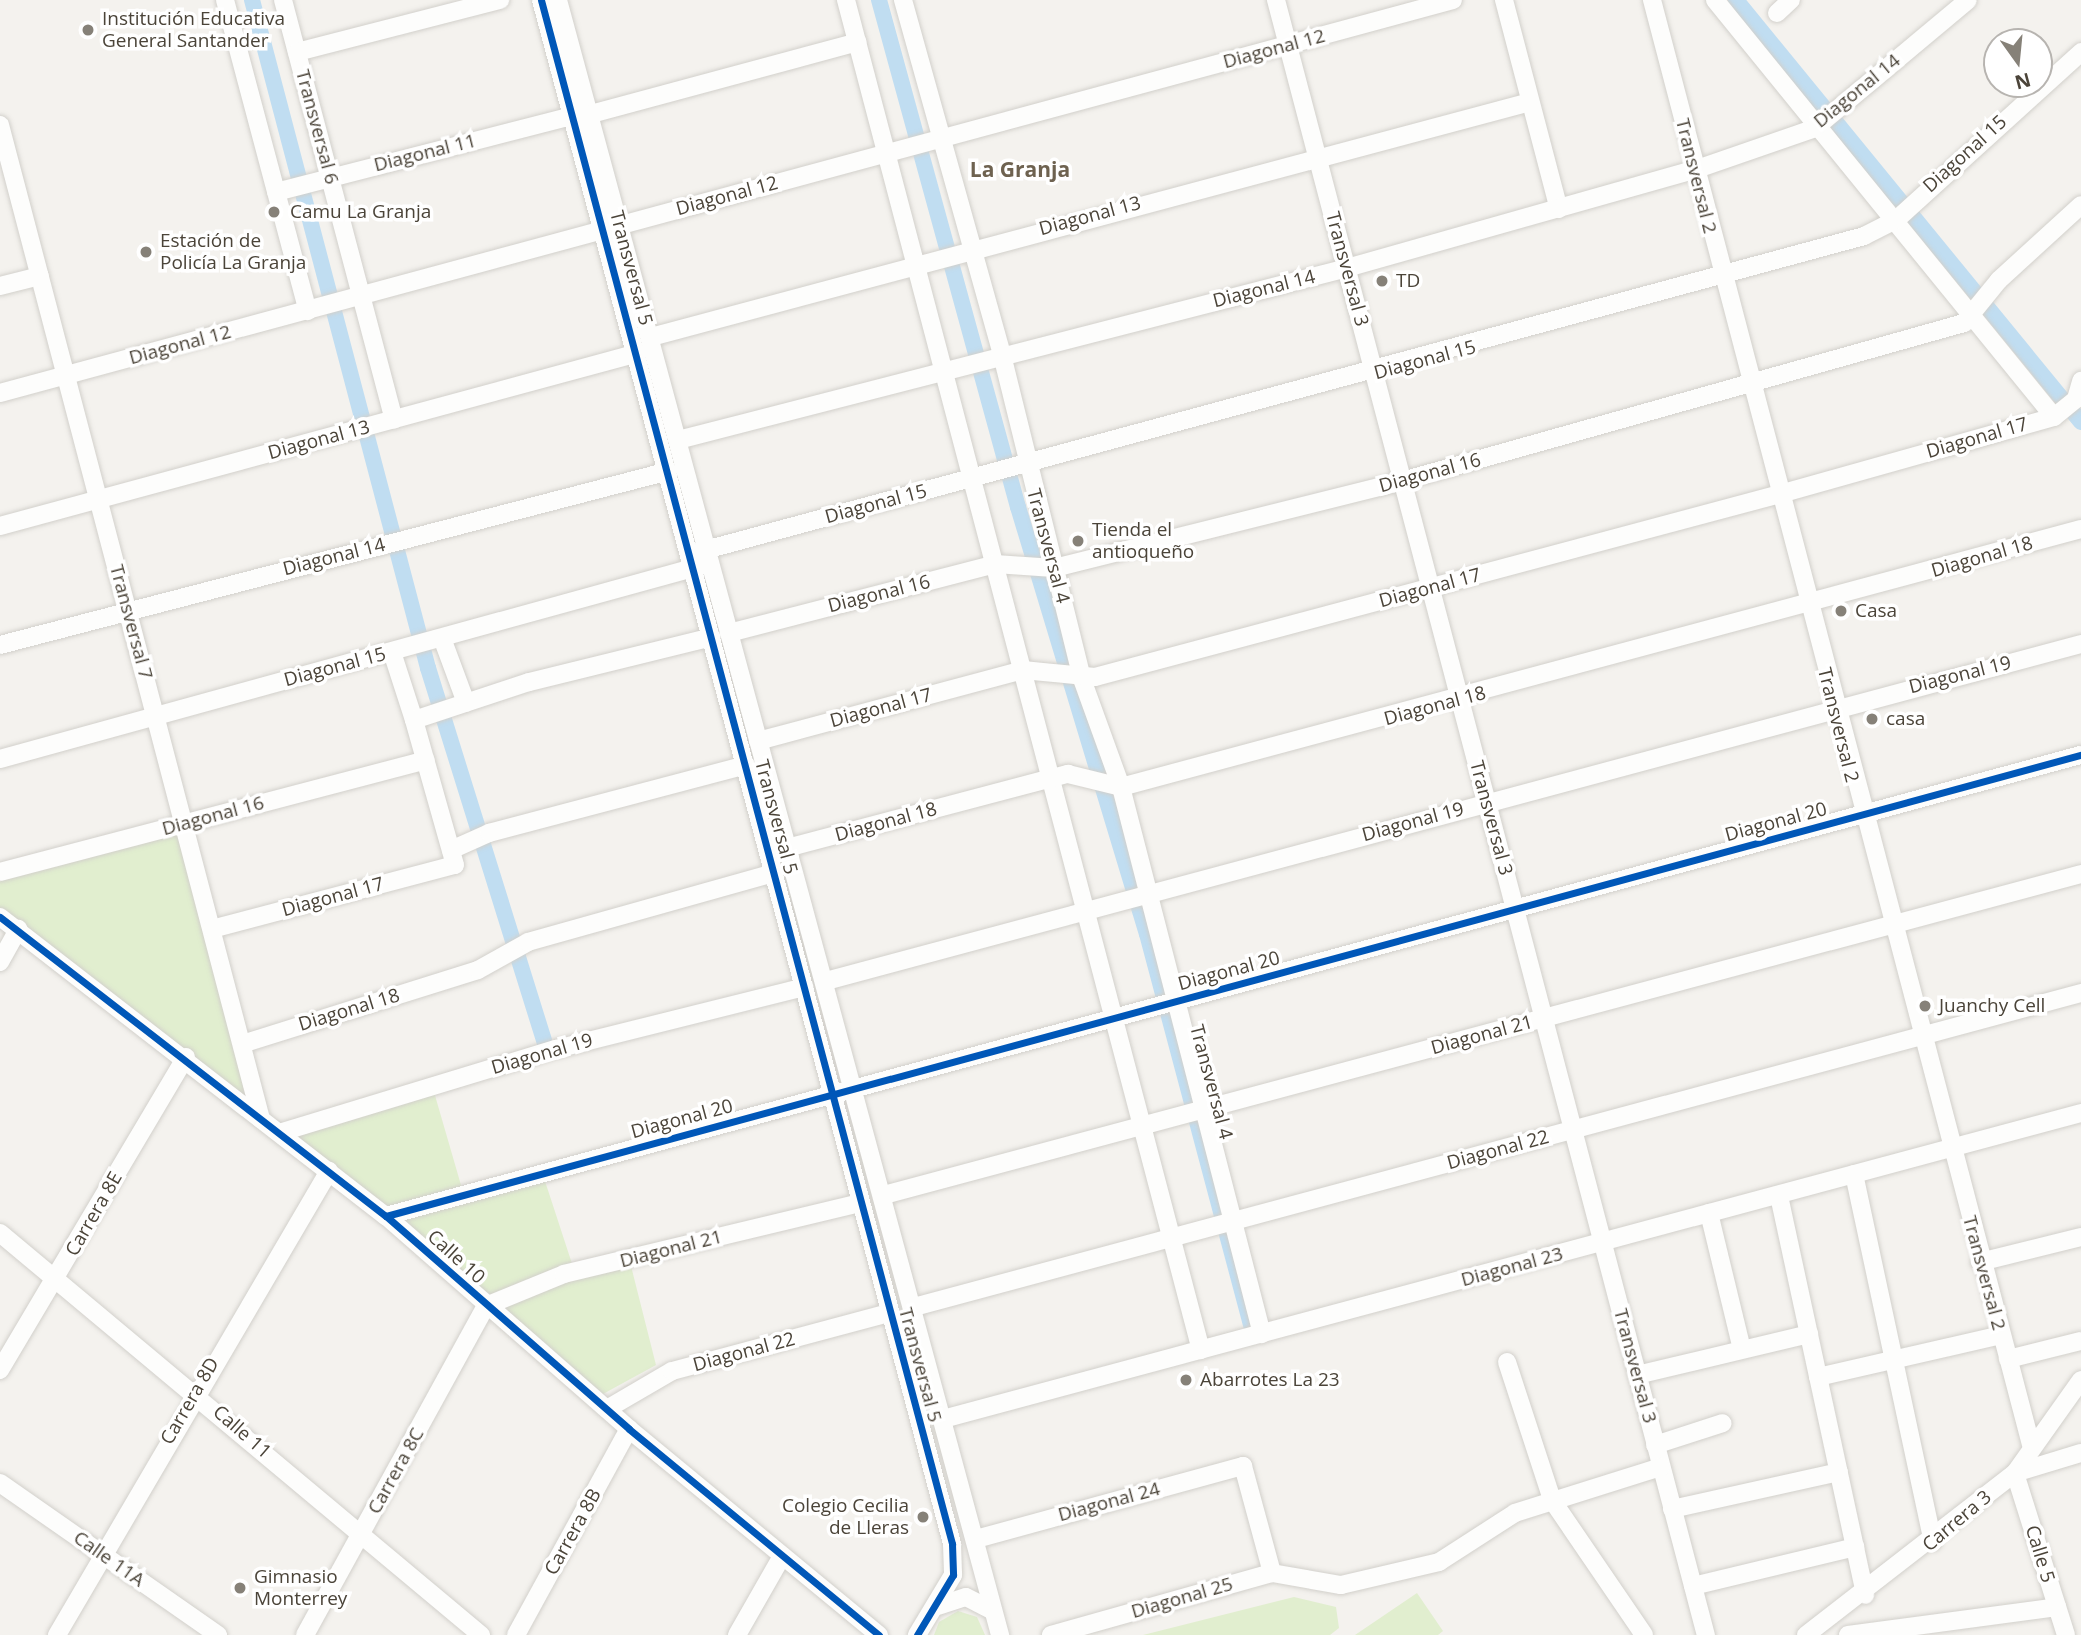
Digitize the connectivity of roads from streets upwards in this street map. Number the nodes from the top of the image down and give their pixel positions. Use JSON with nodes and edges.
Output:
{"nodes":[{"id":1,"x":225,"y":0,"type":"edge"},
{"id":2,"x":283,"y":0,"type":"edge"},
{"id":3,"x":500,"y":0,"type":"edge"},
{"id":4,"x":846,"y":0,"type":"edge"},
{"id":5,"x":902,"y":0,"type":"edge"},
{"id":6,"x":1276,"y":0,"type":"edge"},
{"id":7,"x":1454,"y":0,"type":"edge"},
{"id":8,"x":1504,"y":0,"type":"edge"},
{"id":9,"x":1652,"y":0,"type":"edge"},
{"id":10,"x":1715,"y":0,"type":"edge"},
{"id":11,"x":1791,"y":0,"type":"edge"},
{"id":12,"x":1968,"y":0,"type":"edge"},
{"id":13,"x":559,"y":1,"type":"edge"},
{"id":14,"x":1777,"y":13,"type":"dead end"},
{"id":15,"x":857,"y":42,"type":"junction"},
{"id":16,"x":1288,"y":45,"type":"junction"},
{"id":17,"x":297,"y":52,"type":"junction"},
{"id":18,"x":2081,"y":52,"type":"edge"},
{"id":19,"x":1530,"y":102,"type":"junction"},
{"id":20,"x":582,"y":115,"type":"junction"},
{"id":21,"x":1821,"y":123,"type":"junction"},
{"id":22,"x":0,"y":125,"type":"edge"},
{"id":23,"x":937,"y":141,"type":"junction"},
{"id":24,"x":891,"y":153,"type":"junction"},
{"id":25,"x":1317,"y":156,"type":"junction"},
{"id":26,"x":6,"y":168,"type":"edge"},
{"id":27,"x":1694,"y":170,"type":"junction"},
{"id":28,"x":330,"y":177,"type":"junction"},
{"id":29,"x":276,"y":192,"type":"junction"},
{"id":30,"x":2081,"y":205,"type":"edge"},
{"id":31,"x":1559,"y":209,"type":"junction"},
{"id":32,"x":1899,"y":216,"type":"junction"},
{"id":33,"x":612,"y":226,"type":"junction"},
{"id":34,"x":969,"y":248,"type":"junction"},
{"id":35,"x":916,"y":264,"type":"junction"},
{"id":36,"x":1346,"y":268,"type":"junction"},
{"id":37,"x":40,"y":276,"type":"junction"},
{"id":38,"x":1722,"y":278,"type":"junction"},
{"id":39,"x":0,"y":286,"type":"edge"},
{"id":40,"x":357,"y":296,"type":"junction"},
{"id":41,"x":316,"y":308,"type":"junction"},
{"id":42,"x":1977,"y":310,"type":"junction"},
{"id":43,"x":652,"y":337,"type":"junction"},
{"id":44,"x":638,"y":353,"type":"junction"},
{"id":45,"x":998,"y":356,"type":"junction"},
{"id":46,"x":944,"y":370,"type":"junction"},
{"id":47,"x":1374,"y":374,"type":"junction"},
{"id":48,"x":66,"y":375,"type":"junction"},
{"id":49,"x":1750,"y":386,"type":"junction"},
{"id":50,"x":0,"y":393,"type":"edge"},
{"id":51,"x":2072,"y":398,"type":"edge"},
{"id":52,"x":390,"y":421,"type":"junction"},
{"id":53,"x":678,"y":440,"type":"junction"},
{"id":54,"x":1020,"y":466,"type":"junction"},
{"id":55,"x":669,"y":471,"type":"junction"},
{"id":56,"x":980,"y":475,"type":"junction"},
{"id":57,"x":1402,"y":481,"type":"junction"},
{"id":58,"x":1780,"y":494,"type":"junction"},
{"id":59,"x":98,"y":499,"type":"junction"},
{"id":60,"x":0,"y":526,"type":"edge"},
{"id":61,"x":2081,"y":529,"type":"edge"},
{"id":62,"x":701,"y":559,"type":"junction"},
{"id":63,"x":995,"y":564,"type":"junction"},
{"id":64,"x":1049,"y":567,"type":"junction"},
{"id":65,"x":1431,"y":589,"type":"junction"},
{"id":66,"x":1809,"y":605,"type":"junction"},
{"id":67,"x":128,"y":610,"type":"junction"},
{"id":68,"x":721,"y":635,"type":"junction"},
{"id":69,"x":435,"y":640,"type":"junction"},
{"id":70,"x":2081,"y":644,"type":"edge"},
{"id":71,"x":0,"y":645,"type":"edge"},
{"id":72,"x":397,"y":651,"type":"junction"},
{"id":73,"x":1023,"y":670,"type":"junction"},
{"id":74,"x":1072,"y":678,"type":"junction"},
{"id":75,"x":1460,"y":700,"type":"junction"},
{"id":76,"x":466,"y":703,"type":"junction"},
{"id":77,"x":1833,"y":708,"type":"junction"},
{"id":78,"x":155,"y":715,"type":"junction"},
{"id":79,"x":414,"y":720,"type":"junction"},
{"id":80,"x":758,"y":741,"type":"junction"},
{"id":81,"x":2081,"y":755,"type":"edge"},
{"id":82,"x":0,"y":759,"type":"edge"},
{"id":83,"x":426,"y":760,"type":"junction"},
{"id":84,"x":746,"y":765,"type":"junction"},
{"id":85,"x":1060,"y":776,"type":"junction"},
{"id":86,"x":1115,"y":786,"type":"junction"},
{"id":87,"x":1486,"y":802,"type":"junction"},
{"id":88,"x":1861,"y":815,"type":"junction"},
{"id":89,"x":184,"y":823,"type":"junction"},
{"id":90,"x":787,"y":848,"type":"junction"},
{"id":91,"x":453,"y":858,"type":"junction"},
{"id":92,"x":0,"y":872,"type":"edge"},
{"id":93,"x":774,"y":873,"type":"junction"},
{"id":94,"x":2081,"y":874,"type":"edge"},
{"id":95,"x":1145,"y":895,"type":"junction"},
{"id":96,"x":1515,"y":909,"type":"junction"},
{"id":97,"x":1087,"y":911,"type":"junction"},
{"id":98,"x":0,"y":917,"type":"edge"},
{"id":99,"x":1890,"y":925,"type":"junction"},
{"id":100,"x":18,"y":929,"type":"junction"},
{"id":101,"x":212,"y":929,"type":"junction"},
{"id":102,"x":0,"y":962,"type":"edge"},
{"id":103,"x":826,"y":981,"type":"junction"},
{"id":104,"x":804,"y":987,"type":"junction"},
{"id":105,"x":2081,"y":993,"type":"edge"},
{"id":106,"x":1171,"y":1003,"type":"junction"},
{"id":107,"x":1114,"y":1018,"type":"junction"},
{"id":108,"x":1544,"y":1018,"type":"junction"},
{"id":109,"x":1921,"y":1035,"type":"junction"},
{"id":110,"x":242,"y":1044,"type":"junction"},
{"id":111,"x":186,"y":1057,"type":"junction"},
{"id":112,"x":855,"y":1088,"type":"junction"},
{"id":113,"x":832,"y":1095,"type":"junction"},
{"id":114,"x":1199,"y":1112,"type":"junction"},
{"id":115,"x":2081,"y":1113,"type":"edge"},
{"id":116,"x":261,"y":1119,"type":"junction"},
{"id":117,"x":1144,"y":1126,"type":"junction"},
{"id":118,"x":1573,"y":1130,"type":"junction"},
{"id":119,"x":282,"y":1132,"type":"junction"},
{"id":120,"x":1952,"y":1147,"type":"junction"},
{"id":121,"x":329,"y":1171,"type":"junction"},
{"id":122,"x":1854,"y":1174,"type":"junction"},
{"id":123,"x":884,"y":1195,"type":"junction"},
{"id":124,"x":1779,"y":1196,"type":"junction"},
{"id":125,"x":860,"y":1203,"type":"junction"},
{"id":126,"x":1709,"y":1213,"type":"junction"},
{"id":127,"x":386,"y":1216,"type":"junction"},
{"id":128,"x":1221,"y":1224,"type":"junction"},
{"id":129,"x":0,"y":1233,"type":"edge"},
{"id":130,"x":2081,"y":1237,"type":"edge"},
{"id":131,"x":1172,"y":1238,"type":"junction"},
{"id":132,"x":1602,"y":1243,"type":"junction"},
{"id":133,"x":1980,"y":1262,"type":"junction"},
{"id":134,"x":57,"y":1278,"type":"junction"},
{"id":135,"x":486,"y":1306,"type":"junction"},
{"id":136,"x":914,"y":1307,"type":"junction"},
{"id":137,"x":889,"y":1313,"type":"junction"},
{"id":138,"x":1262,"y":1334,"type":"junction"},
{"id":139,"x":1809,"y":1334,"type":"junction"},
{"id":140,"x":2001,"y":1335,"type":"junction"},
{"id":141,"x":2081,"y":1341,"type":"edge"},
{"id":142,"x":1742,"y":1349,"type":"junction"},
{"id":143,"x":1201,"y":1350,"type":"junction"},
{"id":144,"x":1894,"y":1359,"type":"junction"},
{"id":145,"x":2008,"y":1359,"type":"junction"},
{"id":146,"x":1507,"y":1362,"type":"dead end"},
{"id":147,"x":0,"y":1370,"type":"edge"},
{"id":148,"x":1637,"y":1375,"type":"junction"},
{"id":149,"x":1818,"y":1377,"type":"junction"},
{"id":150,"x":2081,"y":1380,"type":"edge"},
{"id":151,"x":195,"y":1392,"type":"junction"},
{"id":152,"x":607,"y":1409,"type":"junction"},
{"id":153,"x":943,"y":1419,"type":"junction"},
{"id":154,"x":1723,"y":1423,"type":"dead end"},
{"id":155,"x":629,"y":1429,"type":"junction"},
{"id":156,"x":1655,"y":1445,"type":"junction"},
{"id":157,"x":2032,"y":1448,"type":"junction"},
{"id":158,"x":2081,"y":1453,"type":"edge"},
{"id":159,"x":1661,"y":1467,"type":"junction"},
{"id":160,"x":1839,"y":1472,"type":"junction"},
{"id":161,"x":2015,"y":1473,"type":"junction"},
{"id":162,"x":0,"y":1483,"type":"edge"},
{"id":163,"x":1552,"y":1500,"type":"junction"},
{"id":164,"x":1672,"y":1509,"type":"junction"},
{"id":165,"x":361,"y":1535,"type":"junction"},
{"id":166,"x":976,"y":1539,"type":"junction"},
{"id":167,"x":1933,"y":1542,"type":"junction"},
{"id":168,"x":1855,"y":1547,"type":"junction"},
{"id":169,"x":102,"y":1554,"type":"junction"},
{"id":170,"x":782,"y":1556,"type":"junction"},
{"id":171,"x":1272,"y":1573,"type":"junction"},
{"id":172,"x":1693,"y":1586,"type":"junction"},
{"id":173,"x":1865,"y":1595,"type":"junction"},
{"id":174,"x":938,"y":1606,"type":"junction"},
{"id":175,"x":2057,"y":1608,"type":"junction"},
{"id":176,"x":993,"y":1611,"type":"junction"},
{"id":177,"x":1885,"y":1632,"type":"edge"},
{"id":178,"x":57,"y":1635,"type":"edge"},
{"id":179,"x":218,"y":1635,"type":"edge"},
{"id":180,"x":305,"y":1635,"type":"edge"},
{"id":181,"x":481,"y":1635,"type":"edge"},
{"id":182,"x":516,"y":1635,"type":"edge"},
{"id":183,"x":737,"y":1635,"type":"edge"},
{"id":184,"x":879,"y":1635,"type":"edge"},
{"id":185,"x":917,"y":1635,"type":"edge"},
{"id":186,"x":1000,"y":1635,"type":"edge"},
{"id":187,"x":1051,"y":1635,"type":"edge"},
{"id":188,"x":1644,"y":1635,"type":"edge"},
{"id":189,"x":1706,"y":1635,"type":"edge"},
{"id":190,"x":1806,"y":1635,"type":"edge"},
{"id":191,"x":1848,"y":1635,"type":"edge"},
{"id":192,"x":2066,"y":1635,"type":"edge"}],
"edges":[{"from":1,"to":29,"type":"street"},
{"from":2,"to":17,"type":"street","name":"Transversal 6"},
{"from":3,"to":17,"type":"street"},
{"from":4,"to":15,"type":"street"},
{"from":5,"to":23,"type":"street","name":"Transversal 4"},
{"from":6,"to":16,"type":"street","name":"Transversal 3"},
{"from":7,"to":16,"type":"street","name":"Diagonal 12"},
{"from":8,"to":19,"type":"street"},
{"from":9,"to":27,"type":"street","name":"Transversal 2"},
{"from":10,"to":21,"type":"street"},
{"from":11,"to":14,"type":"street"},
{"from":12,"to":21,"type":"street","name":"Diagonal 14"},
{"from":13,"to":20,"type":"street","name":"Transversal 5"},
{"from":15,"to":20,"type":"street","name":"Diagonal 11"},
{"from":15,"to":24,"type":"street"},
{"from":16,"to":23,"type":"street","name":"Diagonal 12"},
{"from":16,"to":25,"type":"street","name":"Transversal 3"},
{"from":17,"to":28,"type":"street","name":"Transversal 6"},
{"from":18,"to":32,"type":"street","name":"Diagonal 15"},
{"from":19,"to":25,"type":"street","name":"Diagonal 13"},
{"from":19,"to":31,"type":"street"},
{"from":20,"to":28,"type":"street","name":"Diagonal 11"},
{"from":20,"to":33,"type":"street","name":"Transversal 5"},
{"from":21,"to":27,"type":"street","name":"Diagonal 14"},
{"from":21,"to":32,"type":"street"},
{"from":22,"to":26,"type":"street","name":"Transversal 7"},
{"from":23,"to":24,"type":"street","name":"Diagonal 12"},
{"from":23,"to":34,"type":"street","name":"Transversal 4"},
{"from":24,"to":33,"type":"street","name":"Diagonal 12"},
{"from":24,"to":35,"type":"street"},
{"from":25,"to":34,"type":"street","name":"Diagonal 13"},
{"from":25,"to":36,"type":"street","name":"Transversal 3"},
{"from":26,"to":37,"type":"street","name":"Transversal 7"},
{"from":27,"to":31,"type":"street","name":"Diagonal 14"},
{"from":27,"to":38,"type":"street","name":"Transversal 2"},
{"from":28,"to":29,"type":"street","name":"Diagonal 11"},
{"from":28,"to":40,"type":"street","name":"Transversal 6"},
{"from":29,"to":41,"type":"street"},
{"from":30,"to":42,"type":"street"},
{"from":31,"to":36,"type":"street","name":"Diagonal 14"},
{"from":32,"to":38,"type":"street","name":"Diagonal 15"},
{"from":32,"to":42,"type":"street"},
{"from":33,"to":40,"type":"street","name":"Diagonal 12"},
{"from":33,"to":43,"type":"street","name":"Transversal 5"},
{"from":33,"to":44,"type":"street","name":"Transversal 5"},
{"from":34,"to":35,"type":"street","name":"Diagonal 13"},
{"from":34,"to":45,"type":"street","name":"Transversal 4"},
{"from":35,"to":43,"type":"street","name":"Diagonal 13"},
{"from":35,"to":46,"type":"street"},
{"from":36,"to":45,"type":"street","name":"Diagonal 14"},
{"from":36,"to":47,"type":"street","name":"Transversal 3"},
{"from":37,"to":39,"type":"street"},
{"from":37,"to":48,"type":"street","name":"Transversal 7"},
{"from":38,"to":47,"type":"street","name":"Diagonal 15"},
{"from":38,"to":49,"type":"street","name":"Transversal 2"},
{"from":40,"to":41,"type":"street","name":"Diagonal 12"},
{"from":40,"to":52,"type":"street","name":"Transversal 6"},
{"from":41,"to":48,"type":"street","name":"Diagonal 12"},
{"from":42,"to":49,"type":"street","name":"Diagonal 16"},
{"from":42,"to":51,"type":"street"},
{"from":43,"to":53,"type":"street","name":"Transversal 5"},
{"from":44,"to":52,"type":"street","name":"Diagonal 13"},
{"from":44,"to":55,"type":"street","name":"Transversal 5"},
{"from":45,"to":46,"type":"street","name":"Diagonal 14"},
{"from":45,"to":54,"type":"street","name":"Transversal 4"},
{"from":46,"to":53,"type":"street","name":"Diagonal 14"},
{"from":46,"to":56,"type":"street"},
{"from":47,"to":54,"type":"street","name":"Diagonal 15"},
{"from":47,"to":57,"type":"street","name":"Transversal 3"},
{"from":48,"to":50,"type":"street","name":"Diagonal 12"},
{"from":48,"to":59,"type":"street","name":"Transversal 7"},
{"from":49,"to":57,"type":"street","name":"Diagonal 16"},
{"from":49,"to":58,"type":"street","name":"Transversal 2"},
{"from":51,"to":58,"type":"street","name":"Diagonal 17"},
{"from":52,"to":59,"type":"street","name":"Diagonal 13"},
{"from":53,"to":62,"type":"street","name":"Transversal 5"},
{"from":54,"to":56,"type":"street","name":"Diagonal 15"},
{"from":54,"to":64,"type":"street","name":"Transversal 4"},
{"from":55,"to":62,"type":"street","name":"Transversal 5"},
{"from":55,"to":67,"type":"street","name":"Diagonal 14"},
{"from":56,"to":62,"type":"street","name":"Diagonal 15"},
{"from":56,"to":63,"type":"street"},
{"from":57,"to":64,"type":"street","name":"Diagonal 16"},
{"from":57,"to":65,"type":"street","name":"Transversal 3"},
{"from":58,"to":65,"type":"street","name":"Diagonal 17"},
{"from":58,"to":66,"type":"street","name":"Transversal 2"},
{"from":59,"to":60,"type":"street","name":"Diagonal 13"},
{"from":59,"to":67,"type":"street","name":"Transversal 7"},
{"from":61,"to":66,"type":"street","name":"Diagonal 18"},
{"from":62,"to":68,"type":"street","name":"Transversal 5"},
{"from":62,"to":69,"type":"street","name":"Diagonal 15"},
{"from":63,"to":64,"type":"street","name":"Diagonal 16"},
{"from":63,"to":68,"type":"street","name":"Diagonal 16"},
{"from":63,"to":73,"type":"street"},
{"from":64,"to":74,"type":"street","name":"Transversal 4"},
{"from":65,"to":74,"type":"street","name":"Diagonal 17"},
{"from":65,"to":75,"type":"street","name":"Transversal 3"},
{"from":66,"to":75,"type":"street","name":"Diagonal 18"},
{"from":66,"to":77,"type":"street","name":"Transversal 2"},
{"from":67,"to":71,"type":"street","name":"Diagonal 14"},
{"from":67,"to":78,"type":"street","name":"Transversal 7"},
{"from":68,"to":76,"type":"street","name":"Diagonal 16"},
{"from":68,"to":80,"type":"street","name":"Transversal 5"},
{"from":68,"to":84,"type":"street","name":"Transversal 5"},
{"from":69,"to":72,"type":"street","name":"Diagonal 15"},
{"from":69,"to":76,"type":"street"},
{"from":70,"to":77,"type":"street","name":"Diagonal 19"},
{"from":72,"to":78,"type":"street","name":"Diagonal 15"},
{"from":72,"to":79,"type":"street"},
{"from":73,"to":74,"type":"street","name":"Diagonal 17"},
{"from":73,"to":80,"type":"street","name":"Diagonal 17"},
{"from":73,"to":85,"type":"street"},
{"from":74,"to":86,"type":"street","name":"Transversal 4"},
{"from":75,"to":86,"type":"street","name":"Diagonal 18"},
{"from":75,"to":87,"type":"street","name":"Transversal 3"},
{"from":76,"to":79,"type":"street","name":"Diagonal 16"},
{"from":77,"to":87,"type":"street","name":"Diagonal 19"},
{"from":77,"to":88,"type":"street","name":"Transversal 2"},
{"from":78,"to":82,"type":"street","name":"Diagonal 15"},
{"from":78,"to":89,"type":"street","name":"Transversal 7"},
{"from":79,"to":83,"type":"street"},
{"from":80,"to":90,"type":"street","name":"Transversal 5"},
{"from":81,"to":88,"type":"street","name":"Diagonal 20"},
{"from":83,"to":89,"type":"street","name":"Diagonal 16"},
{"from":83,"to":91,"type":"street"},
{"from":84,"to":91,"type":"street","name":"Diagonal 17"},
{"from":84,"to":93,"type":"street","name":"Transversal 5"},
{"from":85,"to":86,"type":"street"},
{"from":85,"to":90,"type":"street","name":"Diagonal 18"},
{"from":85,"to":97,"type":"street"},
{"from":86,"to":95,"type":"street","name":"Transversal 4"},
{"from":87,"to":95,"type":"street","name":"Diagonal 19"},
{"from":87,"to":96,"type":"street","name":"Transversal 3"},
{"from":88,"to":96,"type":"street","name":"Diagonal 20"},
{"from":88,"to":99,"type":"street","name":"Transversal 2"},
{"from":89,"to":92,"type":"street","name":"Diagonal 16"},
{"from":89,"to":101,"type":"street","name":"Transversal 7"},
{"from":90,"to":103,"type":"street","name":"Transversal 5"},
{"from":91,"to":101,"type":"street","name":"Diagonal 17"},
{"from":93,"to":104,"type":"street","name":"Transversal 5"},
{"from":93,"to":110,"type":"street","name":"Diagonal 18"},
{"from":94,"to":99,"type":"street","name":"Diagonal 21"},
{"from":95,"to":97,"type":"street","name":"Diagonal 19"},
{"from":95,"to":106,"type":"street","name":"Transversal 4"},
{"from":96,"to":106,"type":"street","name":"Diagonal 20"},
{"from":96,"to":108,"type":"street","name":"Transversal 3"},
{"from":97,"to":103,"type":"street","name":"Diagonal 19"},
{"from":97,"to":107,"type":"street"},
{"from":98,"to":100,"type":"street","name":"Calle 10"},
{"from":99,"to":108,"type":"street","name":"Diagonal 21"},
{"from":99,"to":109,"type":"street","name":"Transversal 2"},
{"from":100,"to":102,"type":"street"},
{"from":100,"to":111,"type":"street","name":"Calle 10"},
{"from":101,"to":110,"type":"street","name":"Transversal 7"},
{"from":103,"to":112,"type":"street","name":"Transversal 5"},
{"from":104,"to":113,"type":"street","name":"Transversal 5"},
{"from":104,"to":119,"type":"street","name":"Diagonal 19"},
{"from":105,"to":109,"type":"street","name":"Diagonal 22"},
{"from":106,"to":107,"type":"street","name":"Diagonal 20"},
{"from":106,"to":114,"type":"street","name":"Transversal 4"},
{"from":107,"to":112,"type":"street","name":"Diagonal 20"},
{"from":107,"to":117,"type":"street"},
{"from":108,"to":114,"type":"street","name":"Diagonal 21"},
{"from":108,"to":118,"type":"street","name":"Transversal 3"},
{"from":109,"to":118,"type":"street","name":"Diagonal 22"},
{"from":109,"to":120,"type":"street","name":"Transversal 2"},
{"from":110,"to":116,"type":"street","name":"Transversal 7"},
{"from":111,"to":116,"type":"street","name":"Calle 10"},
{"from":111,"to":134,"type":"street","name":"Carrera 8E"},
{"from":112,"to":113,"type":"street","name":"Diagonal 20"},
{"from":112,"to":123,"type":"street","name":"Transversal 5"},
{"from":113,"to":125,"type":"street","name":"Transversal 5"},
{"from":113,"to":127,"type":"street","name":"Diagonal 20"},
{"from":114,"to":117,"type":"street","name":"Diagonal 21"},
{"from":114,"to":128,"type":"street","name":"Transversal 4"},
{"from":115,"to":120,"type":"street","name":"Diagonal 23"},
{"from":116,"to":119,"type":"street","name":"Calle 10"},
{"from":117,"to":123,"type":"street","name":"Diagonal 21"},
{"from":117,"to":131,"type":"street"},
{"from":118,"to":128,"type":"street","name":"Diagonal 22"},
{"from":118,"to":132,"type":"street","name":"Transversal 3"},
{"from":119,"to":121,"type":"street","name":"Calle 10"},
{"from":120,"to":122,"type":"street","name":"Diagonal 23"},
{"from":120,"to":133,"type":"street","name":"Transversal 2"},
{"from":121,"to":127,"type":"street","name":"Calle 10"},
{"from":121,"to":151,"type":"street","name":"Carrera 8D"},
{"from":122,"to":124,"type":"street","name":"Diagonal 23"},
{"from":122,"to":144,"type":"street"},
{"from":123,"to":136,"type":"street","name":"Transversal 5"},
{"from":124,"to":126,"type":"street","name":"Diagonal 23"},
{"from":124,"to":139,"type":"street"},
{"from":125,"to":135,"type":"street","name":"Diagonal 21"},
{"from":125,"to":137,"type":"street","name":"Transversal 5"},
{"from":126,"to":132,"type":"street","name":"Diagonal 23"},
{"from":126,"to":142,"type":"street"},
{"from":127,"to":135,"type":"street","name":"Calle 10"},
{"from":128,"to":131,"type":"street","name":"Diagonal 22"},
{"from":128,"to":138,"type":"street","name":"Transversal 4"},
{"from":129,"to":134,"type":"street","name":"Calle 11"},
{"from":130,"to":133,"type":"street"},
{"from":131,"to":136,"type":"street","name":"Diagonal 22"},
{"from":131,"to":143,"type":"street"},
{"from":132,"to":138,"type":"street","name":"Diagonal 23"},
{"from":132,"to":148,"type":"street","name":"Transversal 3"},
{"from":133,"to":140,"type":"street","name":"Transversal 2"},
{"from":134,"to":147,"type":"street","name":"Carrera 8E"},
{"from":134,"to":151,"type":"street","name":"Calle 11"},
{"from":135,"to":152,"type":"street","name":"Calle 10"},
{"from":135,"to":165,"type":"street","name":"Carrera 8C"},
{"from":136,"to":153,"type":"street","name":"Transversal 5"},
{"from":137,"to":152,"type":"street","name":"Diagonal 22"},
{"from":137,"to":174,"type":"street","name":"Transversal 5"},
{"from":138,"to":143,"type":"street","name":"Diagonal 23"},
{"from":139,"to":142,"type":"street"},
{"from":139,"to":149,"type":"street"},
{"from":140,"to":144,"type":"street"},
{"from":140,"to":145,"type":"street","name":"Transversal 2"},
{"from":141,"to":145,"type":"street"},
{"from":142,"to":148,"type":"street"},
{"from":143,"to":153,"type":"street","name":"Diagonal 23"},
{"from":144,"to":149,"type":"street"},
{"from":144,"to":167,"type":"street"},
{"from":145,"to":157,"type":"street","name":"Transversal 2"},
{"from":146,"to":163,"type":"street"},
{"from":148,"to":156,"type":"street","name":"Transversal 3"},
{"from":149,"to":160,"type":"street"},
{"from":150,"to":157,"type":"street","name":"Carrera 3"},
{"from":151,"to":165,"type":"street","name":"Calle 11"},
{"from":151,"to":169,"type":"street","name":"Carrera 8D"},
{"from":152,"to":155,"type":"street","name":"Calle 10"},
{"from":153,"to":166,"type":"street","name":"Transversal 5"},
{"from":154,"to":156,"type":"street"},
{"from":155,"to":170,"type":"street","name":"Calle 10"},
{"from":155,"to":182,"type":"street","name":"Carrera 8B"},
{"from":156,"to":159,"type":"street","name":"Transversal 3"},
{"from":157,"to":161,"type":"street","name":"Carrera 3"},
{"from":158,"to":161,"type":"street"},
{"from":159,"to":163,"type":"street"},
{"from":159,"to":164,"type":"street","name":"Transversal 3"},
{"from":160,"to":164,"type":"street"},
{"from":160,"to":168,"type":"street"},
{"from":161,"to":167,"type":"street","name":"Carrera 3"},
{"from":161,"to":175,"type":"street","name":"Calle 5"},
{"from":162,"to":169,"type":"street","name":"Calle 11A"},
{"from":163,"to":171,"type":"street"},
{"from":163,"to":188,"type":"street"},
{"from":164,"to":172,"type":"street","name":"Transversal 3"},
{"from":165,"to":180,"type":"street","name":"Carrera 8C"},
{"from":165,"to":181,"type":"street","name":"Calle 11"},
{"from":166,"to":171,"type":"street","name":"Diagonal 24"},
{"from":166,"to":176,"type":"street","name":"Transversal 5"},
{"from":167,"to":173,"type":"street","name":"Carrera 3"},
{"from":168,"to":172,"type":"street"},
{"from":168,"to":173,"type":"street"},
{"from":169,"to":178,"type":"street","name":"Carrera 8D"},
{"from":169,"to":179,"type":"street","name":"Calle 11A"},
{"from":170,"to":183,"type":"street"},
{"from":170,"to":184,"type":"street","name":"Calle 10"},
{"from":171,"to":187,"type":"street","name":"Diagonal 25"},
{"from":172,"to":189,"type":"street","name":"Transversal 3"},
{"from":173,"to":190,"type":"street","name":"Carrera 3"},
{"from":174,"to":176,"type":"street"},
{"from":174,"to":185,"type":"street","name":"Transversal 5"},
{"from":175,"to":177,"type":"street"},
{"from":175,"to":192,"type":"street","name":"Calle 5"},
{"from":176,"to":186,"type":"street"},
{"from":177,"to":191,"type":"street"}]}
